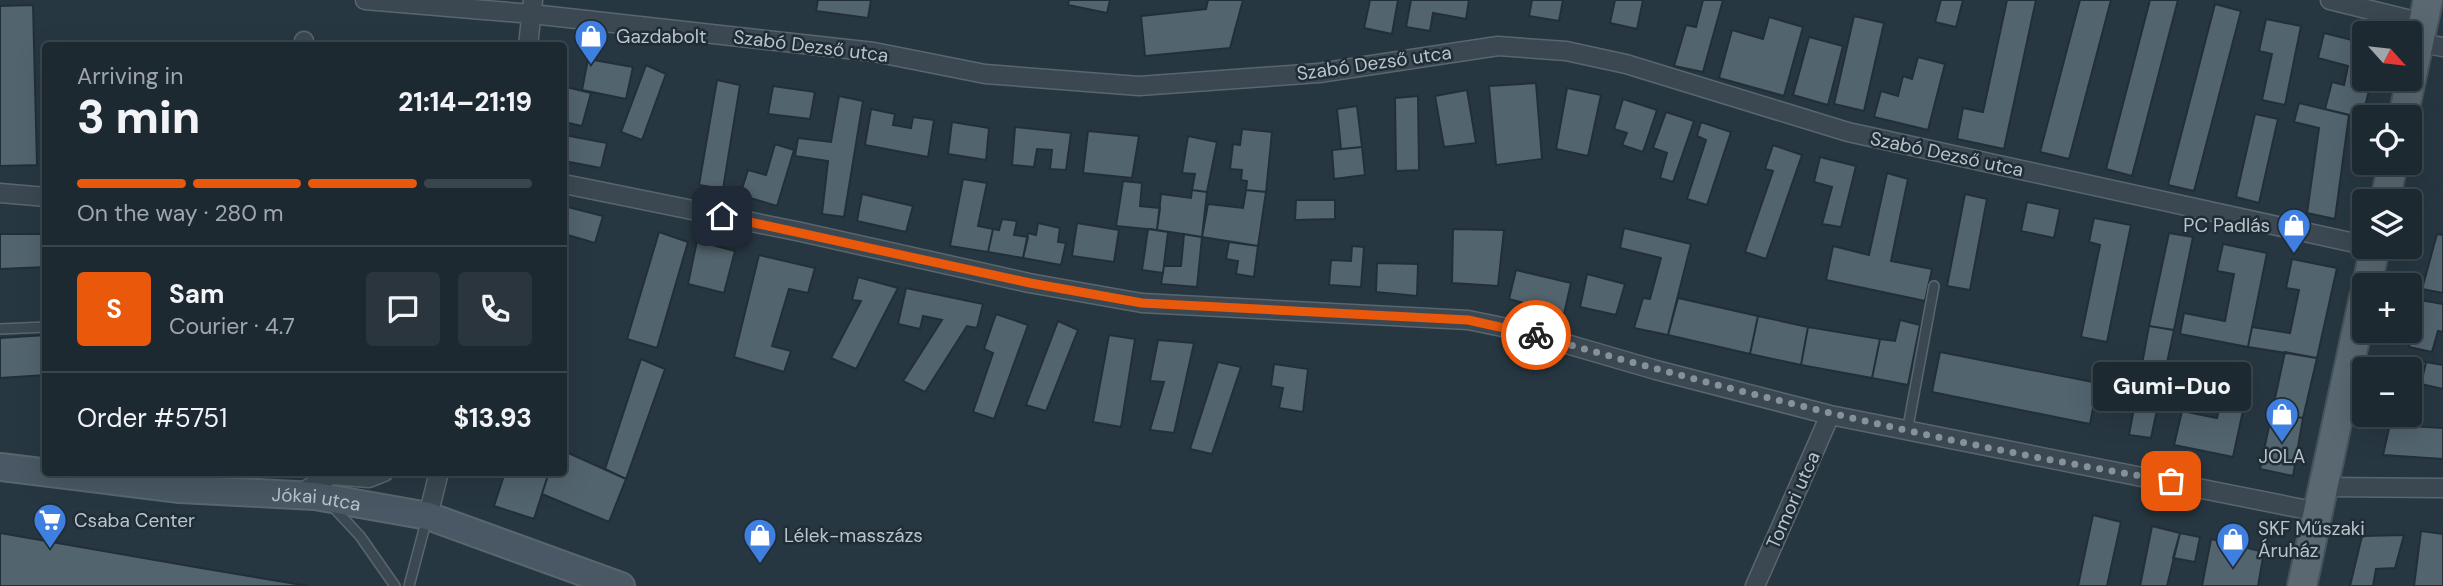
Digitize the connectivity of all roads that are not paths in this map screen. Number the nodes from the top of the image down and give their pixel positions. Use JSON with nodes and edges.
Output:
{"nodes":[{"id":1,"x":365,"y":0,"type":"edge"},
{"id":2,"x":2330,"y":0,"type":"edge"},
{"id":3,"x":532,"y":7,"type":"edge"},
{"id":4,"x":2429,"y":28,"type":"edge"},
{"id":5,"x":528,"y":42,"type":"edge"},
{"id":6,"x":2407,"y":105,"type":"edge"},
{"id":7,"x":567,"y":185,"type":"edge"},
{"id":8,"x":0,"y":193,"type":"edge"},
{"id":9,"x":42,"y":197,"type":"edge"},
{"id":10,"x":2352,"y":243,"type":"edge"},
{"id":11,"x":1934,"y":286,"type":"dead end"},
{"id":12,"x":42,"y":327,"type":"edge"},
{"id":13,"x":0,"y":329,"type":"edge"},
{"id":14,"x":2354,"y":343,"type":"edge"},
{"id":15,"x":1830,"y":415,"type":"junction"},
{"id":16,"x":1907,"y":432,"type":"junction"},
{"id":17,"x":0,"y":467,"type":"edge"},
{"id":18,"x":42,"y":472,"type":"edge"},
{"id":19,"x":74,"y":476,"type":"edge"},
{"id":20,"x":329,"y":476,"type":"edge"},
{"id":21,"x":344,"y":476,"type":"edge"},
{"id":22,"x":374,"y":476,"type":"edge"},
{"id":23,"x":438,"y":476,"type":"edge"},
{"id":24,"x":2443,"y":488,"type":"edge"},
{"id":25,"x":298,"y":495,"type":"junction"},
{"id":26,"x":325,"y":498,"type":"junction"},
{"id":27,"x":2321,"y":500,"type":"junction"},
{"id":28,"x":428,"y":516,"type":"junction"},
{"id":29,"x":395,"y":586,"type":"edge"},
{"id":30,"x":409,"y":586,"type":"edge"},
{"id":31,"x":621,"y":586,"type":"edge"},
{"id":32,"x":1755,"y":586,"type":"edge"},
{"id":33,"x":2302,"y":586,"type":"edge"}],
"edges":[{"from":1,"to":3,"type":"street","name":"Szabó Dezső utca"},
{"from":2,"to":4,"type":"street"},
{"from":3,"to":5,"type":"street"},
{"from":3,"to":10,"type":"street","name":"Szabó Dezső utca"},
{"from":4,"to":6,"type":"main road"},
{"from":7,"to":15,"type":"street"},
{"from":8,"to":9,"type":"street"},
{"from":11,"to":16,"type":"lane"},
{"from":12,"to":13,"type":"lane"},
{"from":14,"to":27,"type":"main road"},
{"from":15,"to":16,"type":"street"},
{"from":15,"to":32,"type":"street","name":"Tomori utca"},
{"from":16,"to":27,"type":"street"},
{"from":17,"to":18,"type":"main road","name":"Jókai utca"},
{"from":19,"to":25,"type":"main road","name":"Jókai utca"},
{"from":20,"to":25,"type":"street"},
{"from":21,"to":22,"type":"street"},
{"from":23,"to":28,"type":"street"},
{"from":24,"to":27,"type":"street"},
{"from":25,"to":26,"type":"main road","name":"Jókai utca"},
{"from":26,"to":28,"type":"main road","name":"Jókai utca"},
{"from":26,"to":29,"type":"lane"},
{"from":27,"to":33,"type":"main road"},
{"from":28,"to":30,"type":"lane"},
{"from":28,"to":31,"type":"main road","name":"Jókai utca"}]}
